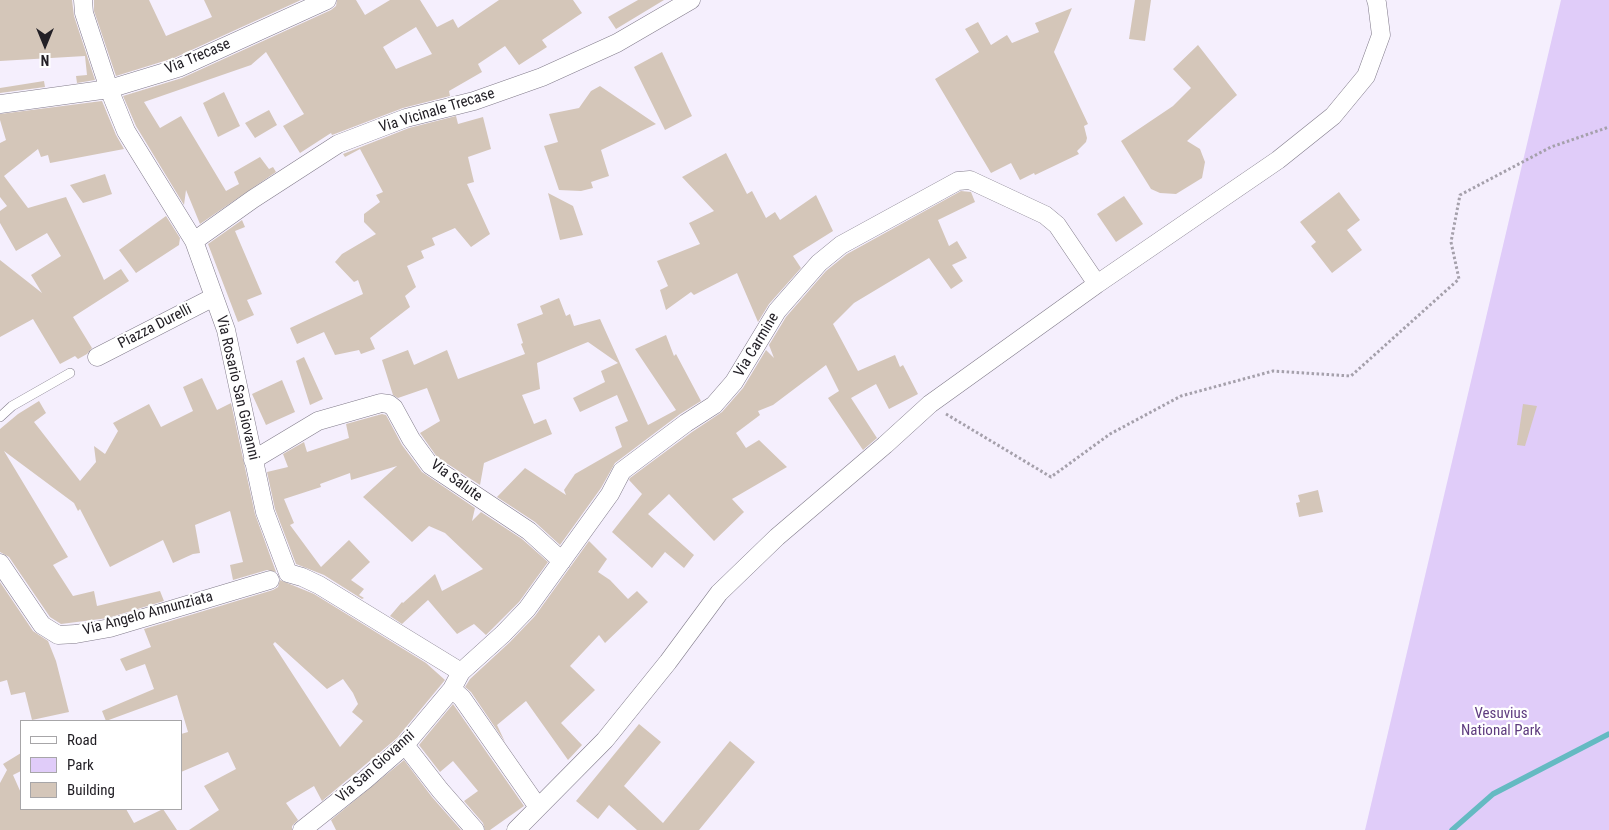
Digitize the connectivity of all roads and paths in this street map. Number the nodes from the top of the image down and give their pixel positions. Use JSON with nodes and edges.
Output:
{"nodes":[{"id":1,"x":83,"y":0,"type":"edge"},
{"id":2,"x":326,"y":0,"type":"edge"},
{"id":3,"x":691,"y":0,"type":"edge"},
{"id":4,"x":1376,"y":0,"type":"edge"},
{"id":5,"x":109,"y":89,"type":"junction"},
{"id":6,"x":0,"y":104,"type":"edge"},
{"id":7,"x":1609,"y":127,"type":"edge"},
{"id":8,"x":194,"y":241,"type":"junction"},
{"id":9,"x":1097,"y":284,"type":"junction"},
{"id":10,"x":214,"y":297,"type":"junction"},
{"id":11,"x":97,"y":357,"type":"dead end"},
{"id":12,"x":70,"y":373,"type":"dead end"},
{"id":13,"x":930,"y":404,"type":"junction"},
{"id":14,"x":0,"y":417,"type":"edge"},
{"id":15,"x":253,"y":460,"type":"junction"},
{"id":16,"x":562,"y":561,"type":"junction"},
{"id":17,"x":0,"y":563,"type":"edge"},
{"id":18,"x":270,"y":580,"type":"dead end"},
{"id":19,"x":460,"y":672,"type":"junction"},
{"id":20,"x":452,"y":689,"type":"junction"},
{"id":21,"x":405,"y":745,"type":"junction"},
{"id":22,"x":538,"y":807,"type":"junction"},
{"id":23,"x":302,"y":830,"type":"edge"},
{"id":24,"x":475,"y":830,"type":"edge"},
{"id":25,"x":516,"y":830,"type":"edge"}],
"edges":[{"from":1,"to":5,"type":"street","name":"Via Rosario San Giovanni"},
{"from":2,"to":5,"type":"street","name":"Via Trecase"},
{"from":3,"to":8,"type":"street","name":"Via Vicinale Trecase"},
{"from":4,"to":9,"type":"street"},
{"from":5,"to":6,"type":"street","name":"Via Trecase"},
{"from":5,"to":8,"type":"street","name":"Via Rosario San Giovanni"},
{"from":7,"to":13,"type":"path"},
{"from":8,"to":10,"type":"street","name":"Via Rosario San Giovanni"},
{"from":9,"to":13,"type":"street"},
{"from":9,"to":16,"type":"street","name":"Via Carmine"},
{"from":10,"to":11,"type":"street","name":"Piazza Durelli"},
{"from":10,"to":15,"type":"street","name":"Via Rosario San Giovanni"},
{"from":12,"to":14,"type":"lane"},
{"from":13,"to":22,"type":"street"},
{"from":15,"to":16,"type":"street","name":"Via Salute"},
{"from":15,"to":19,"type":"street","name":"Via Rosario San Giovanni"},
{"from":16,"to":19,"type":"street","name":"Via Carmine"},
{"from":17,"to":18,"type":"street","name":"Via Angelo Annunziata"},
{"from":19,"to":20,"type":"street","name":"Via San Giovanni"},
{"from":20,"to":21,"type":"street","name":"Via San Giovanni"},
{"from":20,"to":22,"type":"street"},
{"from":21,"to":23,"type":"street","name":"Via San Giovanni"},
{"from":21,"to":24,"type":"street"},
{"from":22,"to":25,"type":"street"}]}
